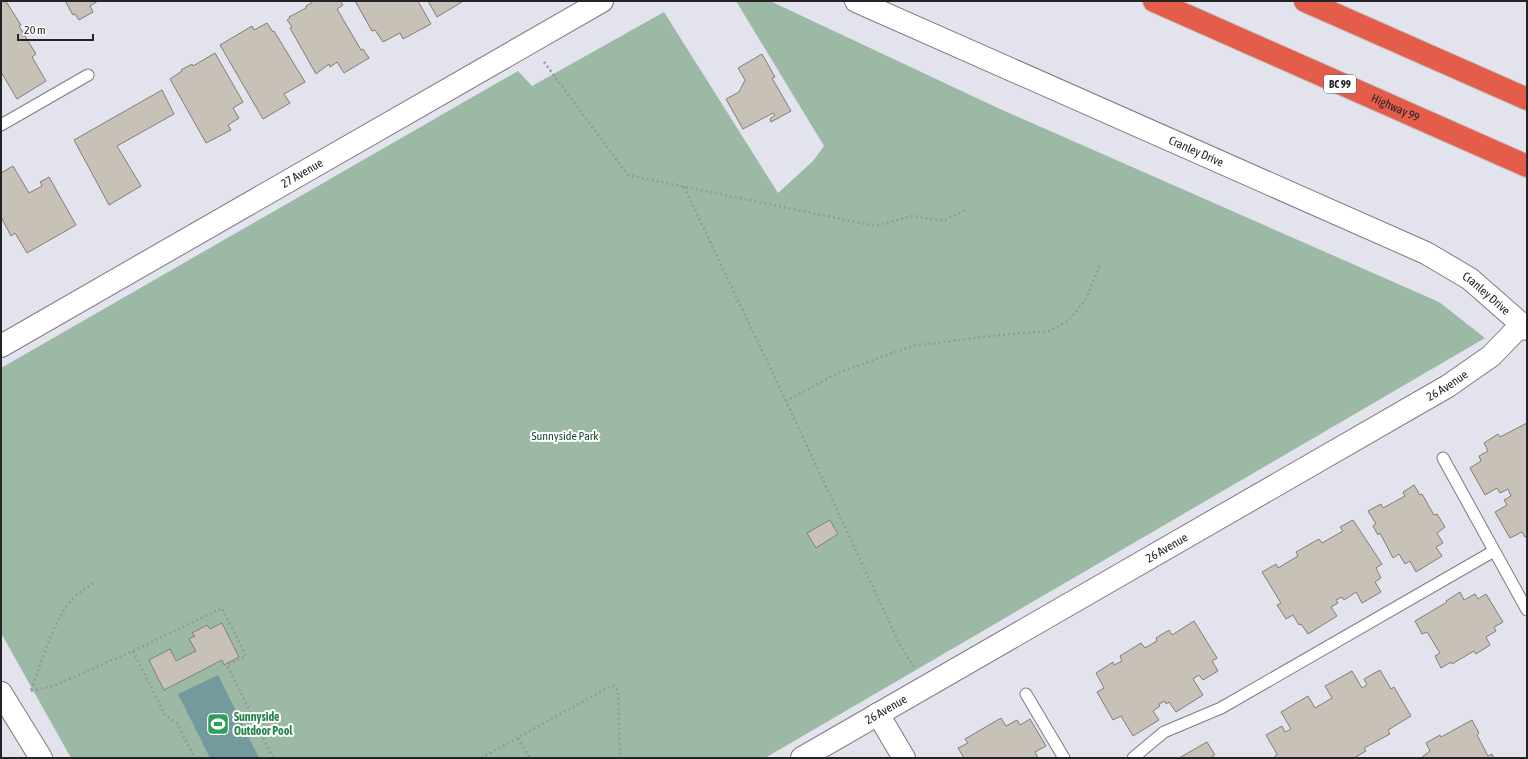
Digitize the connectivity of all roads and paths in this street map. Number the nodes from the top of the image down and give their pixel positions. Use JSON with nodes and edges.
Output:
{"nodes":[{"id":1,"x":602,"y":1,"type":"edge"},
{"id":2,"x":856,"y":1,"type":"edge"},
{"id":3,"x":1154,"y":1,"type":"edge"},
{"id":4,"x":1306,"y":1,"type":"edge"},
{"id":5,"x":542,"y":59,"type":"dead end"},
{"id":6,"x":88,"y":75,"type":"dead end"},
{"id":7,"x":1527,"y":99,"type":"edge"},
{"id":8,"x":1,"y":125,"type":"edge"},
{"id":9,"x":1527,"y":166,"type":"edge"},
{"id":10,"x":684,"y":186,"type":"junction"},
{"id":11,"x":967,"y":209,"type":"dead end"},
{"id":12,"x":1100,"y":265,"type":"dead end"},
{"id":13,"x":1525,"y":327,"type":"edge"},
{"id":14,"x":1,"y":346,"type":"edge"},
{"id":15,"x":786,"y":401,"type":"junction"},
{"id":16,"x":1443,"y":458,"type":"dead end"},
{"id":17,"x":1494,"y":551,"type":"junction"},
{"id":18,"x":94,"y":583,"type":"dead end"},
{"id":19,"x":1527,"y":610,"type":"edge"},
{"id":20,"x":133,"y":651,"type":"junction"},
{"id":21,"x":926,"y":686,"type":"junction"},
{"id":22,"x":1026,"y":694,"type":"dead end"},
{"id":23,"x":2,"y":695,"type":"edge"},
{"id":24,"x":878,"y":714,"type":"junction"},
{"id":25,"x":518,"y":738,"type":"junction"},
{"id":26,"x":41,"y":758,"type":"edge"},
{"id":27,"x":195,"y":758,"type":"edge"},
{"id":28,"x":273,"y":758,"type":"edge"},
{"id":29,"x":481,"y":758,"type":"edge"},
{"id":30,"x":530,"y":758,"type":"edge"},
{"id":31,"x":620,"y":758,"type":"edge"},
{"id":32,"x":802,"y":758,"type":"edge"},
{"id":33,"x":904,"y":758,"type":"edge"},
{"id":34,"x":1064,"y":758,"type":"edge"},
{"id":35,"x":1133,"y":758,"type":"edge"}],
"edges":[{"from":1,"to":14,"type":"street","name":"27 Avenue"},
{"from":2,"to":13,"type":"street","name":"Cranley Drive"},
{"from":3,"to":9,"type":"highway","name":"Highway 99","number":"BC 99"},
{"from":4,"to":7,"type":"highway"},
{"from":5,"to":10,"type":"path"},
{"from":6,"to":8,"type":"lane"},
{"from":10,"to":11,"type":"path"},
{"from":10,"to":15,"type":"path"},
{"from":12,"to":15,"type":"path"},
{"from":13,"to":21,"type":"street","name":"26 Avenue"},
{"from":15,"to":21,"type":"path"},
{"from":16,"to":17,"type":"lane"},
{"from":17,"to":19,"type":"lane"},
{"from":17,"to":35,"type":"lane"},
{"from":18,"to":20,"type":"path"},
{"from":20,"to":27,"type":"path"},
{"from":20,"to":28,"type":"path"},
{"from":21,"to":24,"type":"street","name":"26 Avenue"},
{"from":22,"to":34,"type":"lane"},
{"from":23,"to":26,"type":"street"},
{"from":24,"to":32,"type":"street","name":"26 Avenue"},
{"from":24,"to":33,"type":"street"},
{"from":25,"to":29,"type":"path"},
{"from":25,"to":30,"type":"path"},
{"from":25,"to":31,"type":"path"}]}
